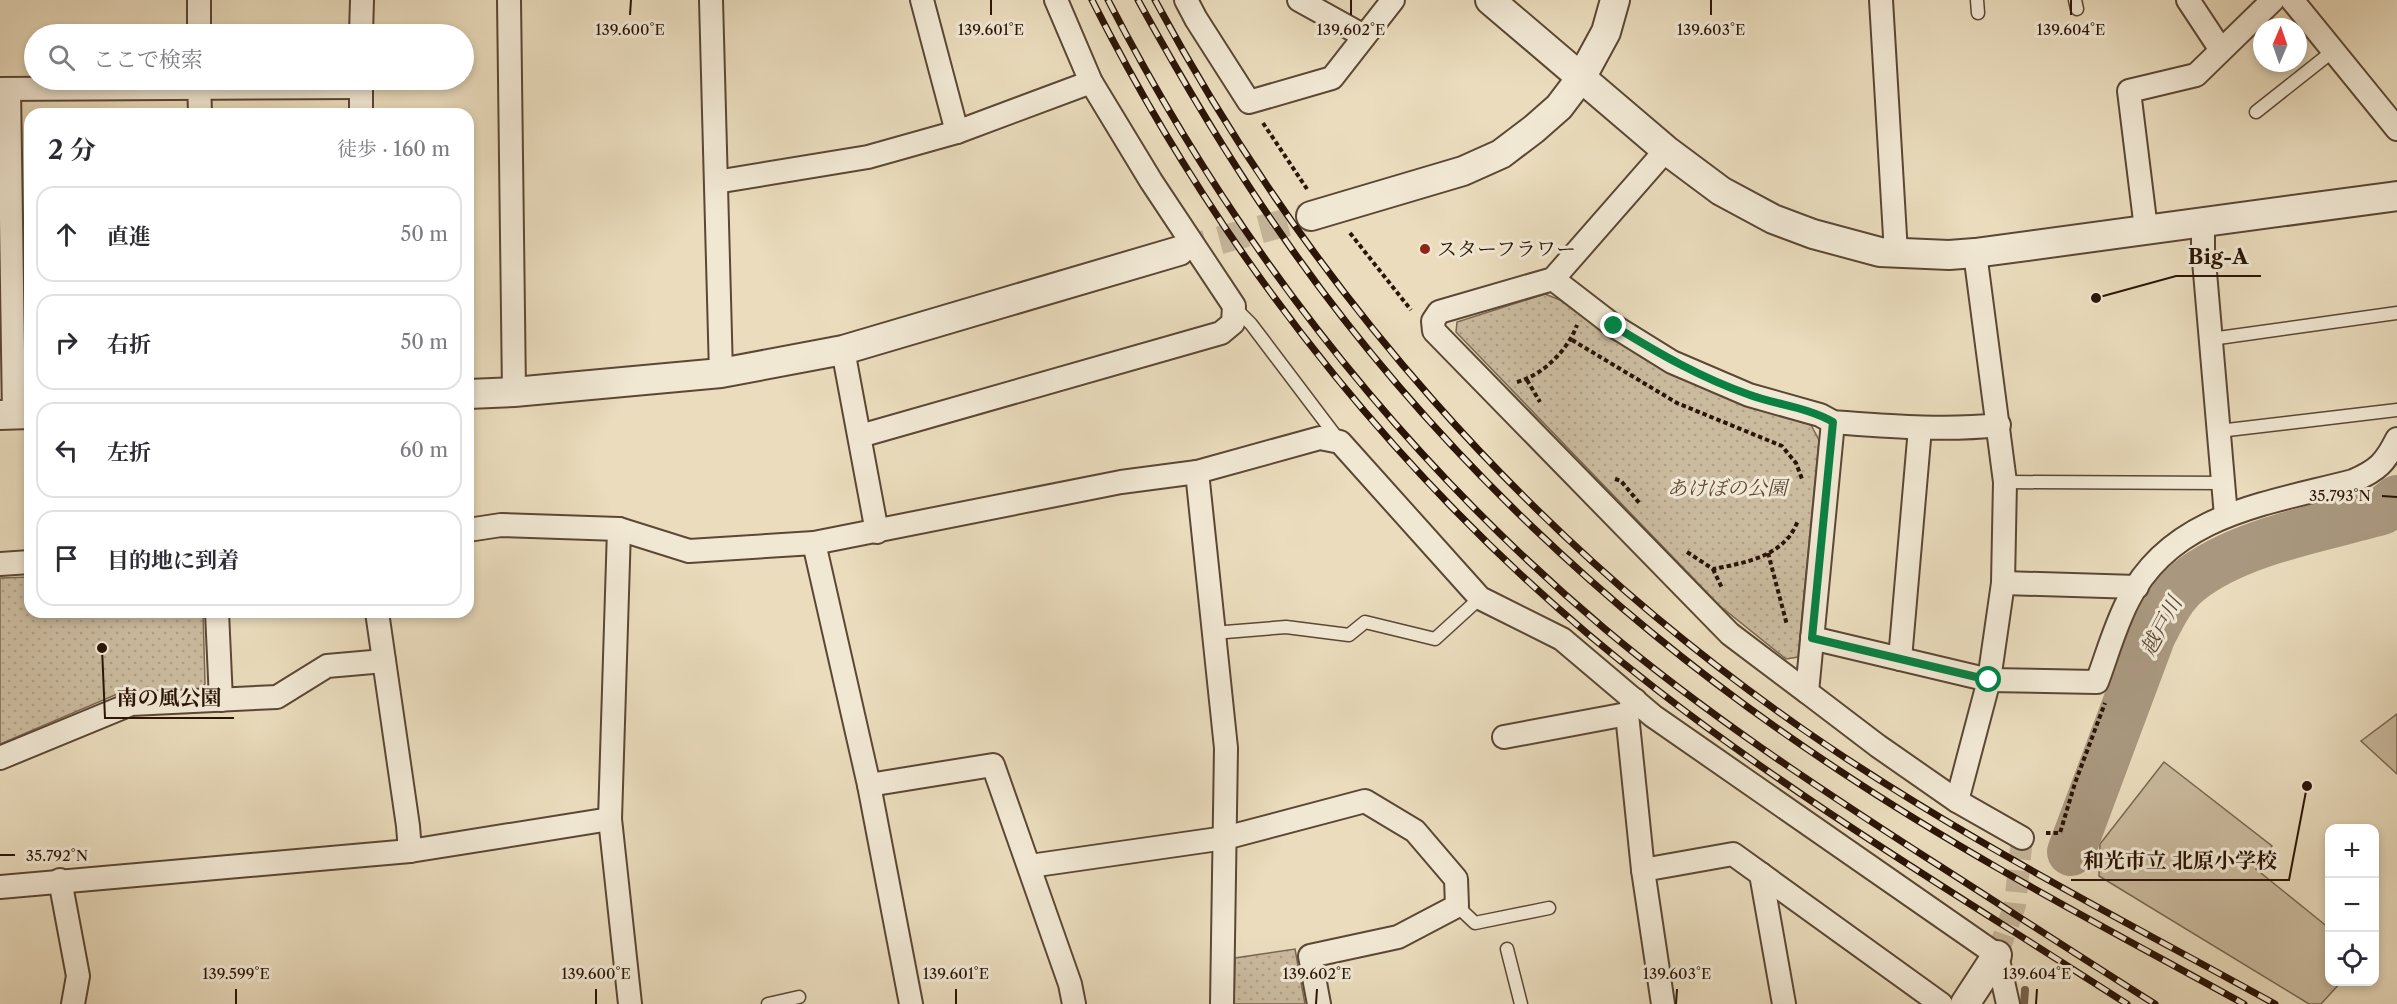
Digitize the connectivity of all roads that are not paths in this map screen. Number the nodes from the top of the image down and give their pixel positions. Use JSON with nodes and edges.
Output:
{"nodes":[{"id":1,"x":199,"y":0,"type":"edge"},
{"id":2,"x":362,"y":0,"type":"edge"},
{"id":3,"x":509,"y":0,"type":"edge"},
{"id":4,"x":711,"y":0,"type":"edge"},
{"id":5,"x":922,"y":0,"type":"edge"},
{"id":6,"x":1056,"y":0,"type":"edge"},
{"id":7,"x":1186,"y":0,"type":"edge"},
{"id":8,"x":1299,"y":0,"type":"edge"},
{"id":9,"x":1393,"y":0,"type":"edge"},
{"id":10,"x":1490,"y":0,"type":"edge"},
{"id":11,"x":1615,"y":0,"type":"edge"},
{"id":12,"x":1881,"y":0,"type":"edge"},
{"id":13,"x":1977,"y":0,"type":"edge"},
{"id":14,"x":2188,"y":0,"type":"edge"},
{"id":15,"x":2272,"y":0,"type":"edge"},
{"id":16,"x":2292,"y":0,"type":"edge"},
{"id":17,"x":1978,"y":14,"type":"dead end"},
{"id":18,"x":199,"y":24,"type":"edge"},
{"id":19,"x":361,"y":24,"type":"edge"},
{"id":20,"x":1364,"y":36,"type":"junction"},
{"id":21,"x":2221,"y":50,"type":"junction"},
{"id":22,"x":2333,"y":51,"type":"junction"},
{"id":23,"x":1581,"y":78,"type":"junction"},
{"id":24,"x":1091,"y":82,"type":"junction"},
{"id":25,"x":24,"y":88,"type":"edge"},
{"id":26,"x":4,"y":89,"type":"edge"},
{"id":27,"x":199,"y":90,"type":"edge"},
{"id":28,"x":361,"y":90,"type":"edge"},
{"id":29,"x":200,"y":108,"type":"edge"},
{"id":30,"x":361,"y":108,"type":"edge"},
{"id":31,"x":2256,"y":112,"type":"dead end"},
{"id":32,"x":2397,"y":129,"type":"edge"},
{"id":33,"x":957,"y":132,"type":"junction"},
{"id":34,"x":1666,"y":150,"type":"junction"},
{"id":35,"x":716,"y":182,"type":"junction"},
{"id":36,"x":2397,"y":196,"type":"edge"},
{"id":37,"x":1311,"y":205,"type":"tunnel mouth"},
{"id":38,"x":2203,"y":222,"type":"junction"},
{"id":39,"x":2146,"y":229,"type":"junction"},
{"id":40,"x":1179,"y":251,"type":"tunnel mouth"},
{"id":41,"x":1896,"y":253,"type":"junction"},
{"id":42,"x":1976,"y":253,"type":"junction"},
{"id":43,"x":1553,"y":279,"type":"junction"},
{"id":44,"x":1234,"y":306,"type":"junction"},
{"id":45,"x":2397,"y":314,"type":"edge"},
{"id":46,"x":2211,"y":339,"type":"junction"},
{"id":47,"x":843,"y":350,"type":"junction"},
{"id":48,"x":721,"y":373,"type":"junction"},
{"id":49,"x":514,"y":392,"type":"junction"},
{"id":50,"x":474,"y":394,"type":"edge"},
{"id":51,"x":2397,"y":410,"type":"edge"},
{"id":52,"x":15,"y":415,"type":"edge"},
{"id":53,"x":1833,"y":422,"type":"junction"},
{"id":54,"x":1999,"y":425,"type":"junction"},
{"id":55,"x":1920,"y":428,"type":"junction"},
{"id":56,"x":2219,"y":431,"type":"junction"},
{"id":57,"x":860,"y":436,"type":"junction"},
{"id":58,"x":2397,"y":439,"type":"edge"},
{"id":59,"x":1340,"y":442,"type":"junction"},
{"id":60,"x":2388,"y":470,"type":"edge"},
{"id":61,"x":1197,"y":471,"type":"junction"},
{"id":62,"x":2005,"y":482,"type":"junction"},
{"id":63,"x":2223,"y":483,"type":"junction"},
{"id":64,"x":2226,"y":516,"type":"junction"},
{"id":65,"x":474,"y":529,"type":"edge"},
{"id":66,"x":619,"y":529,"type":"junction"},
{"id":67,"x":877,"y":531,"type":"junction"},
{"id":68,"x":814,"y":543,"type":"junction"},
{"id":69,"x":24,"y":562,"type":"edge"},
{"id":70,"x":0,"y":564,"type":"edge"},
{"id":71,"x":2002,"y":583,"type":"junction"},
{"id":72,"x":2137,"y":586,"type":"junction"},
{"id":73,"x":1480,"y":598,"type":"junction"},
{"id":74,"x":217,"y":618,"type":"edge"},
{"id":75,"x":378,"y":618,"type":"edge"},
{"id":76,"x":1214,"y":633,"type":"junction"},
{"id":77,"x":1812,"y":638,"type":"junction"},
{"id":78,"x":1900,"y":659,"type":"junction"},
{"id":79,"x":384,"y":661,"type":"junction"},
{"id":80,"x":1989,"y":680,"type":"junction"},
{"id":81,"x":1808,"y":692,"type":"junction"},
{"id":82,"x":221,"y":700,"type":"junction"},
{"id":83,"x":1631,"y":707,"type":"junction"},
{"id":84,"x":1504,"y":737,"type":"dead end"},
{"id":85,"x":0,"y":758,"type":"edge"},
{"id":86,"x":869,"y":785,"type":"junction"},
{"id":87,"x":1957,"y":801,"type":"junction"},
{"id":88,"x":610,"y":819,"type":"junction"},
{"id":89,"x":1225,"y":838,"type":"junction"},
{"id":90,"x":2022,"y":838,"type":"road end"},
{"id":91,"x":410,"y":851,"type":"junction"},
{"id":92,"x":1030,"y":866,"type":"junction"},
{"id":93,"x":1643,"y":870,"type":"junction"},
{"id":94,"x":1761,"y":874,"type":"junction"},
{"id":95,"x":60,"y":880,"type":"junction"},
{"id":96,"x":0,"y":886,"type":"edge"},
{"id":97,"x":1458,"y":906,"type":"junction"},
{"id":98,"x":1549,"y":908,"type":"dead end"},
{"id":99,"x":1508,"y":949,"type":"dead end"},
{"id":100,"x":1997,"y":955,"type":"junction"},
{"id":101,"x":799,"y":997,"type":"dead end"},
{"id":102,"x":73,"y":1004,"type":"edge"},
{"id":103,"x":630,"y":1004,"type":"edge"},
{"id":104,"x":768,"y":1004,"type":"edge"},
{"id":105,"x":911,"y":1004,"type":"edge"},
{"id":106,"x":1074,"y":1004,"type":"edge"},
{"id":107,"x":1222,"y":1004,"type":"edge"},
{"id":108,"x":1319,"y":1004,"type":"edge"},
{"id":109,"x":1521,"y":1004,"type":"edge"},
{"id":110,"x":1663,"y":1004,"type":"edge"},
{"id":111,"x":1784,"y":1004,"type":"edge"},
{"id":112,"x":1941,"y":1004,"type":"edge"},
{"id":113,"x":1965,"y":1004,"type":"edge"},
{"id":114,"x":2008,"y":1004,"type":"edge"}],
"edges":[{"from":1,"to":18,"type":"street"},
{"from":2,"to":19,"type":"street"},
{"from":3,"to":49,"type":"street"},
{"from":4,"to":35,"type":"street"},
{"from":5,"to":33,"type":"street"},
{"from":6,"to":24,"type":"street"},
{"from":7,"to":20,"type":"street"},
{"from":8,"to":20,"type":"street"},
{"from":9,"to":20,"type":"street"},
{"from":10,"to":23,"type":"street"},
{"from":11,"to":23,"type":"street"},
{"from":12,"to":41,"type":"street"},
{"from":13,"to":17,"type":"lane"},
{"from":14,"to":21,"type":"street"},
{"from":15,"to":21,"type":"street"},
{"from":16,"to":22,"type":"street"},
{"from":21,"to":39,"type":"street"},
{"from":22,"to":31,"type":"lane"},
{"from":22,"to":32,"type":"street"},
{"from":23,"to":34,"type":"street"},
{"from":23,"to":37,"type":"street"},
{"from":24,"to":33,"type":"street"},
{"from":24,"to":44,"type":"street"},
{"from":25,"to":26,"type":"street"},
{"from":26,"to":52,"type":"street"},
{"from":27,"to":29,"type":"street"},
{"from":28,"to":30,"type":"street"},
{"from":33,"to":35,"type":"street"},
{"from":34,"to":41,"type":"street"},
{"from":34,"to":43,"type":"street"},
{"from":35,"to":48,"type":"street"},
{"from":36,"to":38,"type":"street"},
{"from":38,"to":39,"type":"street"},
{"from":38,"to":46,"type":"street"},
{"from":39,"to":42,"type":"street"},
{"from":40,"to":47,"type":"street"},
{"from":41,"to":42,"type":"street"},
{"from":42,"to":54,"type":"street"},
{"from":43,"to":53,"type":"street"},
{"from":43,"to":81,"type":"street"},
{"from":44,"to":57,"type":"street"},
{"from":44,"to":59,"type":"lane"},
{"from":45,"to":46,"type":"lane"},
{"from":46,"to":56,"type":"street"},
{"from":47,"to":48,"type":"street"},
{"from":47,"to":57,"type":"street"},
{"from":48,"to":49,"type":"street"},
{"from":49,"to":50,"type":"street"},
{"from":51,"to":56,"type":"lane"},
{"from":53,"to":55,"type":"street"},
{"from":53,"to":77,"type":"street"},
{"from":54,"to":55,"type":"street"},
{"from":54,"to":62,"type":"street"},
{"from":55,"to":78,"type":"street"},
{"from":56,"to":63,"type":"street"},
{"from":57,"to":67,"type":"street"},
{"from":58,"to":60,"type":"street"},
{"from":59,"to":61,"type":"street"},
{"from":59,"to":73,"type":"street"},
{"from":60,"to":64,"type":"street"},
{"from":61,"to":67,"type":"street"},
{"from":61,"to":76,"type":"street"},
{"from":62,"to":63,"type":"lane"},
{"from":62,"to":71,"type":"street"},
{"from":63,"to":64,"type":"street"},
{"from":64,"to":72,"type":"street"},
{"from":65,"to":66,"type":"street"},
{"from":66,"to":68,"type":"street"},
{"from":66,"to":88,"type":"street"},
{"from":67,"to":68,"type":"street"},
{"from":68,"to":86,"type":"street"},
{"from":69,"to":70,"type":"street"},
{"from":71,"to":72,"type":"street"},
{"from":71,"to":80,"type":"street"},
{"from":72,"to":80,"type":"street"},
{"from":73,"to":76,"type":"lane"},
{"from":73,"to":83,"type":"street"},
{"from":74,"to":82,"type":"street"},
{"from":75,"to":79,"type":"street"},
{"from":76,"to":89,"type":"street"},
{"from":77,"to":78,"type":"street"},
{"from":77,"to":81,"type":"street"},
{"from":78,"to":80,"type":"street"},
{"from":79,"to":82,"type":"street"},
{"from":79,"to":91,"type":"street"},
{"from":80,"to":87,"type":"street"},
{"from":81,"to":87,"type":"street"},
{"from":82,"to":85,"type":"street"},
{"from":83,"to":84,"type":"street"},
{"from":83,"to":93,"type":"street"},
{"from":83,"to":100,"type":"street"},
{"from":86,"to":92,"type":"street"},
{"from":86,"to":105,"type":"street"},
{"from":87,"to":90,"type":"street"},
{"from":88,"to":91,"type":"street"},
{"from":88,"to":103,"type":"street"},
{"from":89,"to":92,"type":"street"},
{"from":89,"to":97,"type":"street"},
{"from":89,"to":107,"type":"street"},
{"from":91,"to":95,"type":"street"},
{"from":92,"to":106,"type":"street"},
{"from":93,"to":94,"type":"street"},
{"from":93,"to":110,"type":"street"},
{"from":94,"to":111,"type":"street"},
{"from":94,"to":112,"type":"street"},
{"from":95,"to":96,"type":"street"},
{"from":95,"to":102,"type":"street"},
{"from":97,"to":98,"type":"lane"},
{"from":97,"to":108,"type":"street"},
{"from":99,"to":109,"type":"lane"},
{"from":100,"to":113,"type":"street"},
{"from":100,"to":114,"type":"street"},
{"from":101,"to":104,"type":"lane"}]}
